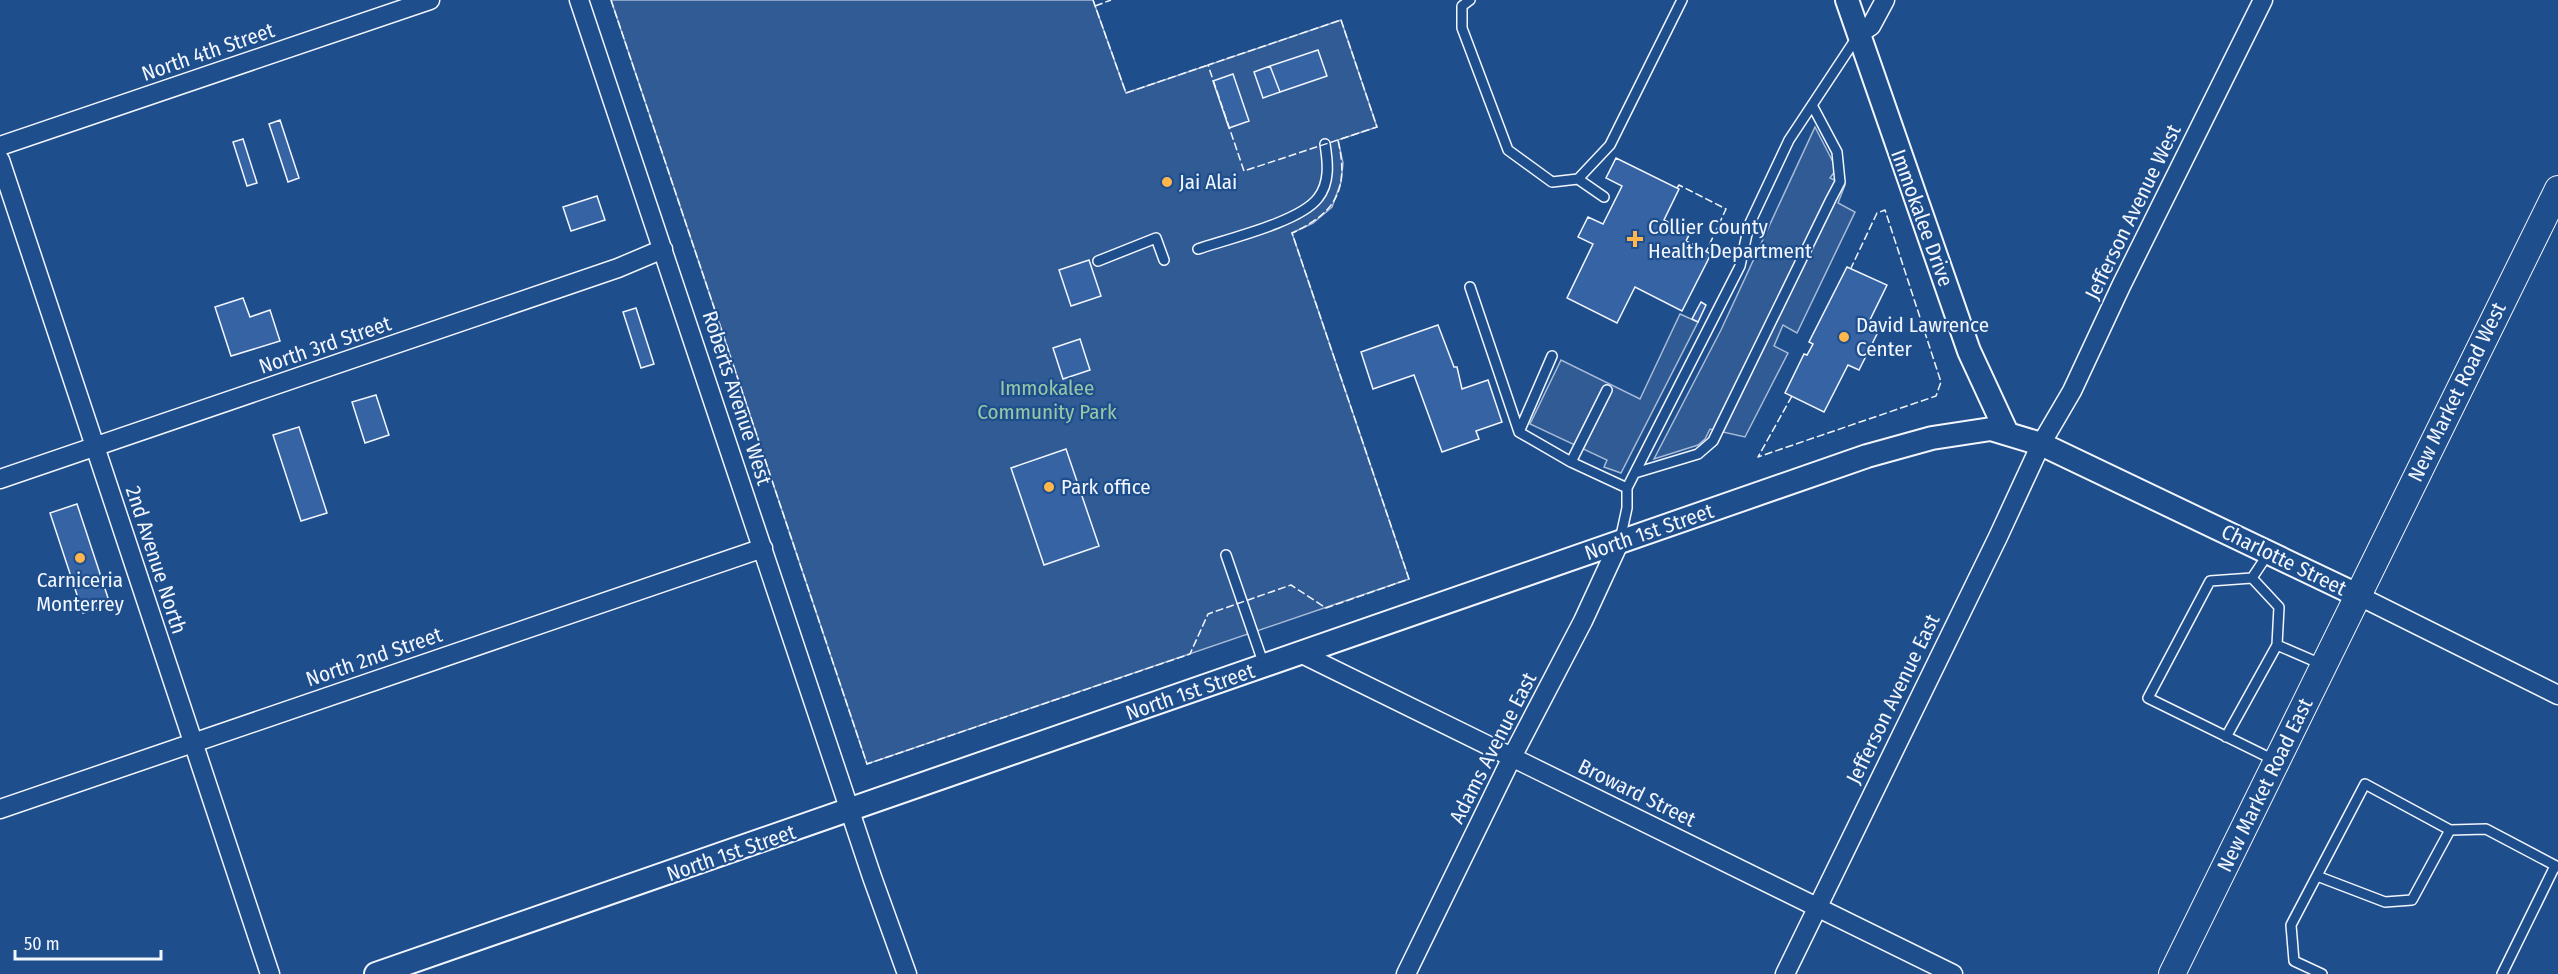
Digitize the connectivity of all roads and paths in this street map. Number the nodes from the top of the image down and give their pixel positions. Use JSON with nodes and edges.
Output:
{"nodes":[{"id":1,"x":430,"y":0,"type":"edge"},
{"id":2,"x":579,"y":0,"type":"edge"},
{"id":3,"x":1470,"y":0,"type":"edge"},
{"id":4,"x":1682,"y":0,"type":"edge"},
{"id":5,"x":1847,"y":0,"type":"edge"},
{"id":6,"x":1885,"y":0,"type":"edge"},
{"id":7,"x":2263,"y":0,"type":"edge"},
{"id":8,"x":1859,"y":34,"type":"junction"},
{"id":9,"x":1812,"y":105,"type":"junction"},
{"id":10,"x":1326,"y":144,"type":"dead end"},
{"id":11,"x":0,"y":147,"type":"edge"},
{"id":12,"x":0,"y":160,"type":"edge"},
{"id":13,"x":1578,"y":179,"type":"junction"},
{"id":14,"x":2558,"y":189,"type":"edge"},
{"id":15,"x":1604,"y":197,"type":"dead end"},
{"id":16,"x":663,"y":249,"type":"junction"},
{"id":17,"x":1198,"y":249,"type":"dead end"},
{"id":18,"x":1164,"y":260,"type":"dead end"},
{"id":19,"x":1098,"y":261,"type":"dead end"},
{"id":20,"x":1470,"y":287,"type":"dead end"},
{"id":21,"x":1552,"y":356,"type":"dead end"},
{"id":22,"x":1607,"y":390,"type":"dead end"},
{"id":23,"x":1519,"y":432,"type":"junction"},
{"id":24,"x":2007,"y":433,"type":"junction"},
{"id":25,"x":2041,"y":444,"type":"junction"},
{"id":26,"x":95,"y":447,"type":"junction"},
{"id":27,"x":1571,"y":462,"type":"junction"},
{"id":28,"x":1635,"y":473,"type":"junction"},
{"id":29,"x":0,"y":479,"type":"edge"},
{"id":30,"x":1626,"y":488,"type":"junction"},
{"id":31,"x":1619,"y":543,"type":"junction"},
{"id":32,"x":763,"y":548,"type":"junction"},
{"id":33,"x":2268,"y":554,"type":"junction"},
{"id":34,"x":1226,"y":555,"type":"dead end"},
{"id":35,"x":2252,"y":578,"type":"junction"},
{"id":36,"x":2357,"y":595,"type":"junction"},
{"id":37,"x":2277,"y":645,"type":"junction"},
{"id":38,"x":1300,"y":653,"type":"junction"},
{"id":39,"x":2323,"y":665,"type":"junction"},
{"id":40,"x":1264,"y":666,"type":"junction"},
{"id":41,"x":2558,"y":695,"type":"edge"},
{"id":42,"x":2226,"y":736,"type":"junction"},
{"id":43,"x":192,"y":744,"type":"junction"},
{"id":44,"x":1512,"y":756,"type":"junction"},
{"id":45,"x":2276,"y":761,"type":"junction"},
{"id":46,"x":0,"y":809,"type":"edge"},
{"id":47,"x":850,"y":811,"type":"junction"},
{"id":48,"x":2450,"y":830,"type":"junction"},
{"id":49,"x":2556,"y":867,"type":"edge"},
{"id":50,"x":2317,"y":876,"type":"junction"},
{"id":51,"x":1816,"y":906,"type":"junction"},
{"id":52,"x":270,"y":974,"type":"edge"},
{"id":53,"x":376,"y":974,"type":"edge"},
{"id":54,"x":907,"y":974,"type":"edge"},
{"id":55,"x":1406,"y":974,"type":"edge"},
{"id":56,"x":1785,"y":974,"type":"edge"},
{"id":57,"x":1953,"y":974,"type":"edge"},
{"id":58,"x":2172,"y":974,"type":"edge"},
{"id":59,"x":2322,"y":974,"type":"edge"},
{"id":60,"x":2502,"y":974,"type":"edge"}],
"edges":[{"from":1,"to":11,"type":"street","name":"North 4th Street"},
{"from":2,"to":16,"type":"street","name":"Roberts Avenue West"},
{"from":3,"to":13,"type":"lane"},
{"from":4,"to":13,"type":"lane"},
{"from":5,"to":8,"type":"street","name":"Immokalee Drive"},
{"from":6,"to":8,"type":"street"},
{"from":7,"to":25,"type":"street","name":"Jefferson Avenue West"},
{"from":8,"to":9,"type":"lane"},
{"from":8,"to":24,"type":"street","name":"Immokalee Drive"},
{"from":9,"to":28,"type":"lane"},
{"from":9,"to":28,"type":"lane"},
{"from":10,"to":17,"type":"lane"},
{"from":12,"to":26,"type":"street","name":"2nd Avenue North"},
{"from":13,"to":15,"type":"lane"},
{"from":14,"to":36,"type":"main road","name":"New Market Road West"},
{"from":16,"to":26,"type":"street","name":"North 3rd Street"},
{"from":16,"to":32,"type":"street","name":"Roberts Avenue West"},
{"from":18,"to":19,"type":"lane"},
{"from":20,"to":23,"type":"lane"},
{"from":21,"to":23,"type":"lane"},
{"from":22,"to":27,"type":"lane"},
{"from":23,"to":27,"type":"lane"},
{"from":24,"to":25,"type":"street","name":"Charlotte Street"},
{"from":24,"to":31,"type":"street","name":"North 1st Street"},
{"from":25,"to":33,"type":"street","name":"Charlotte Street"},
{"from":25,"to":51,"type":"street","name":"Jefferson Avenue East"},
{"from":26,"to":29,"type":"street","name":"North 3rd Street"},
{"from":26,"to":43,"type":"street","name":"2nd Avenue North"},
{"from":27,"to":30,"type":"lane"},
{"from":28,"to":30,"type":"lane"},
{"from":30,"to":31,"type":"lane"},
{"from":31,"to":38,"type":"street","name":"North 1st Street"},
{"from":31,"to":44,"type":"street","name":"Adams Avenue East"},
{"from":32,"to":43,"type":"street","name":"North 2nd Street"},
{"from":32,"to":47,"type":"street","name":"Roberts Avenue West"},
{"from":33,"to":35,"type":"lane"},
{"from":33,"to":36,"type":"street","name":"Charlotte Street"},
{"from":34,"to":40,"type":"lane"},
{"from":35,"to":37,"type":"lane"},
{"from":35,"to":42,"type":"lane"},
{"from":36,"to":39,"type":"main road","name":"New Market Road East"},
{"from":36,"to":41,"type":"street","name":"Charlotte Street"},
{"from":37,"to":39,"type":"lane"},
{"from":37,"to":42,"type":"lane"},
{"from":38,"to":40,"type":"street","name":"North 1st Street"},
{"from":38,"to":44,"type":"street","name":"Broward Street"},
{"from":39,"to":45,"type":"main road","name":"New Market Road East"},
{"from":40,"to":47,"type":"street","name":"North 1st Street"},
{"from":42,"to":45,"type":"lane"},
{"from":43,"to":46,"type":"street","name":"North 2nd Street"},
{"from":43,"to":52,"type":"street","name":"2nd Avenue North"},
{"from":44,"to":51,"type":"street","name":"Broward Street"},
{"from":44,"to":55,"type":"street","name":"Adams Avenue East"},
{"from":45,"to":58,"type":"main road","name":"New Market Road East"},
{"from":47,"to":53,"type":"street","name":"North 1st Street"},
{"from":47,"to":54,"type":"street","name":"Roberts Avenue West"},
{"from":48,"to":49,"type":"lane"},
{"from":48,"to":50,"type":"lane"},
{"from":48,"to":50,"type":"lane"},
{"from":49,"to":60,"type":"lane"},
{"from":50,"to":59,"type":"lane"},
{"from":51,"to":56,"type":"street","name":"Jefferson Avenue East"},
{"from":51,"to":57,"type":"street","name":"Broward Street"}]}
